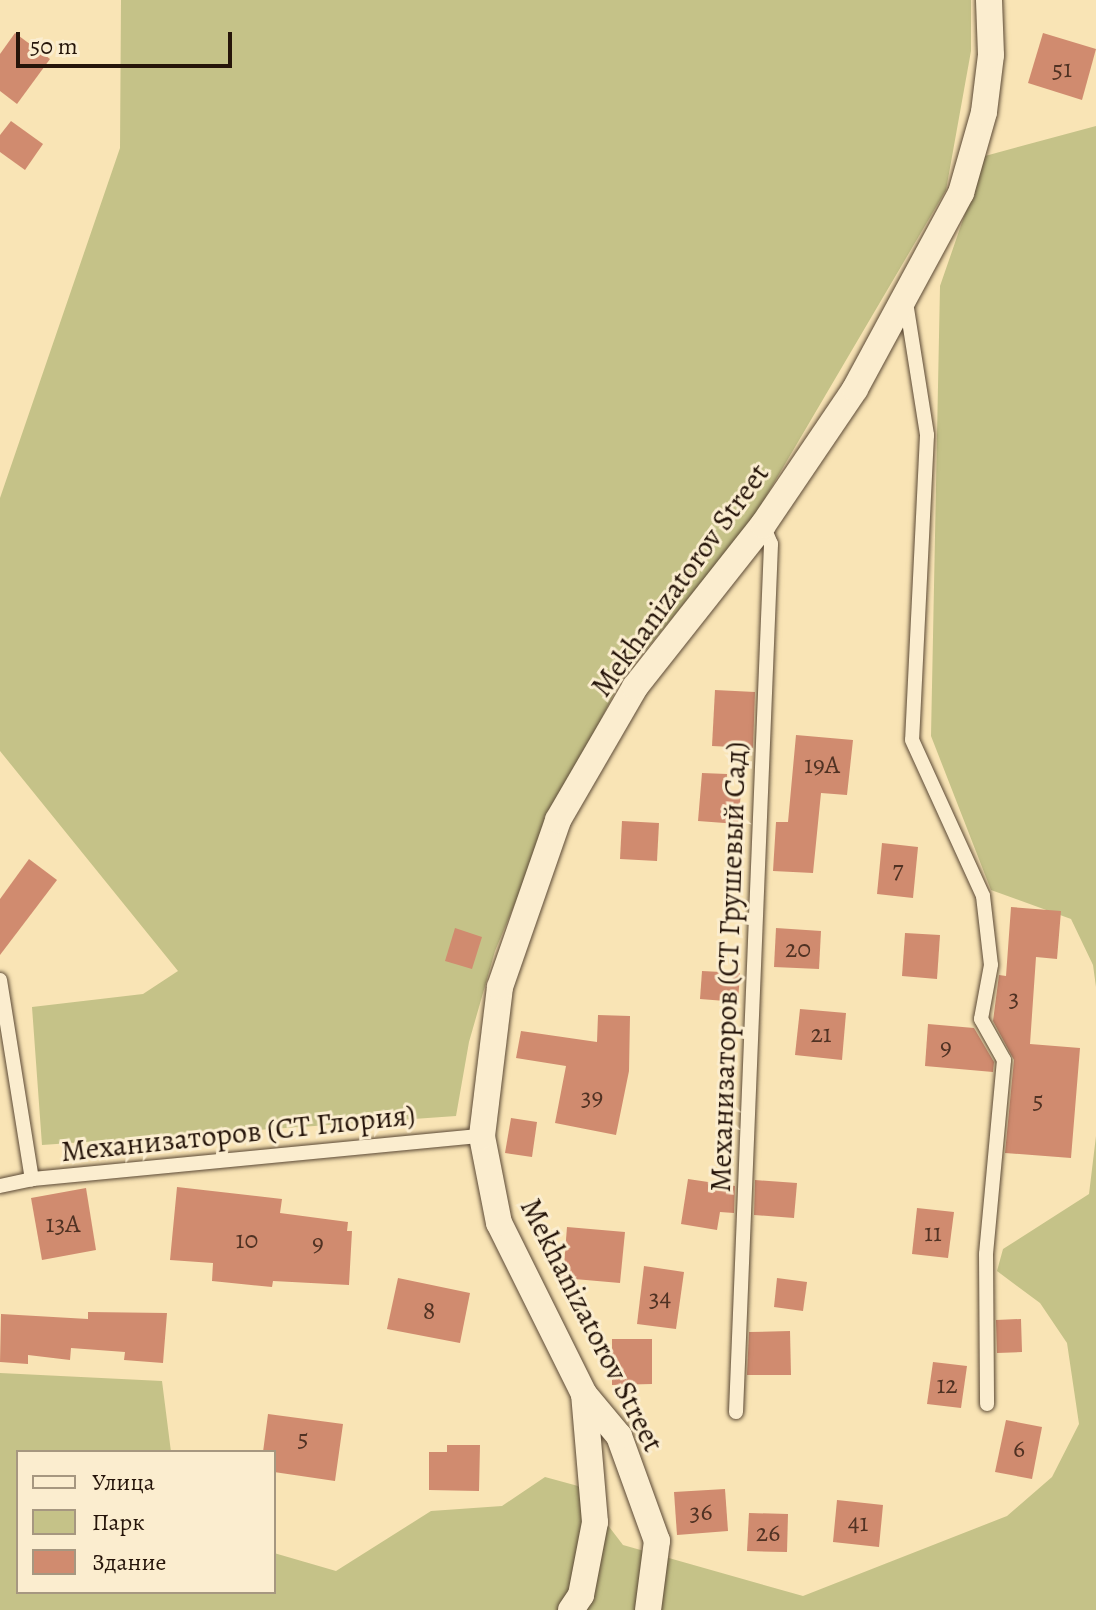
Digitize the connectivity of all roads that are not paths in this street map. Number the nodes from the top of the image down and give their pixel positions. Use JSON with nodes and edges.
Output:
{"nodes":[{"id":1,"x":989,"y":0,"type":"edge"},
{"id":2,"x":905,"y":297,"type":"junction"},
{"id":3,"x":763,"y":525,"type":"junction"},
{"id":4,"x":0,"y":980,"type":"edge"},
{"id":5,"x":482,"y":1136,"type":"junction"},
{"id":6,"x":32,"y":1179,"type":"junction"},
{"id":7,"x":0,"y":1186,"type":"edge"},
{"id":8,"x":584,"y":1394,"type":"junction"},
{"id":9,"x":987,"y":1404,"type":"dead end"},
{"id":10,"x":736,"y":1412,"type":"dead end"},
{"id":11,"x":571,"y":1610,"type":"edge"},
{"id":12,"x":648,"y":1610,"type":"edge"}],
"edges":[{"from":1,"to":2,"type":"street","name":"Mekhanizatorov Street"},
{"from":2,"to":3,"type":"street","name":"Mekhanizatorov Street"},
{"from":2,"to":9,"type":"lane"},
{"from":3,"to":5,"type":"street","name":"Mekhanizatorov Street"},
{"from":3,"to":10,"type":"lane","name":"Механизаторов (СТ Грушевый Сад)"},
{"from":4,"to":6,"type":"lane"},
{"from":5,"to":6,"type":"lane","name":"Механизаторов (СТ Глория)"},
{"from":5,"to":8,"type":"street","name":"Mekhanizatorov Street"},
{"from":6,"to":7,"type":"lane","name":"Механизаторов (СТ Глория)"},
{"from":8,"to":11,"type":"street"},
{"from":8,"to":12,"type":"street","name":"Mekhanizatorov Street"}]}
